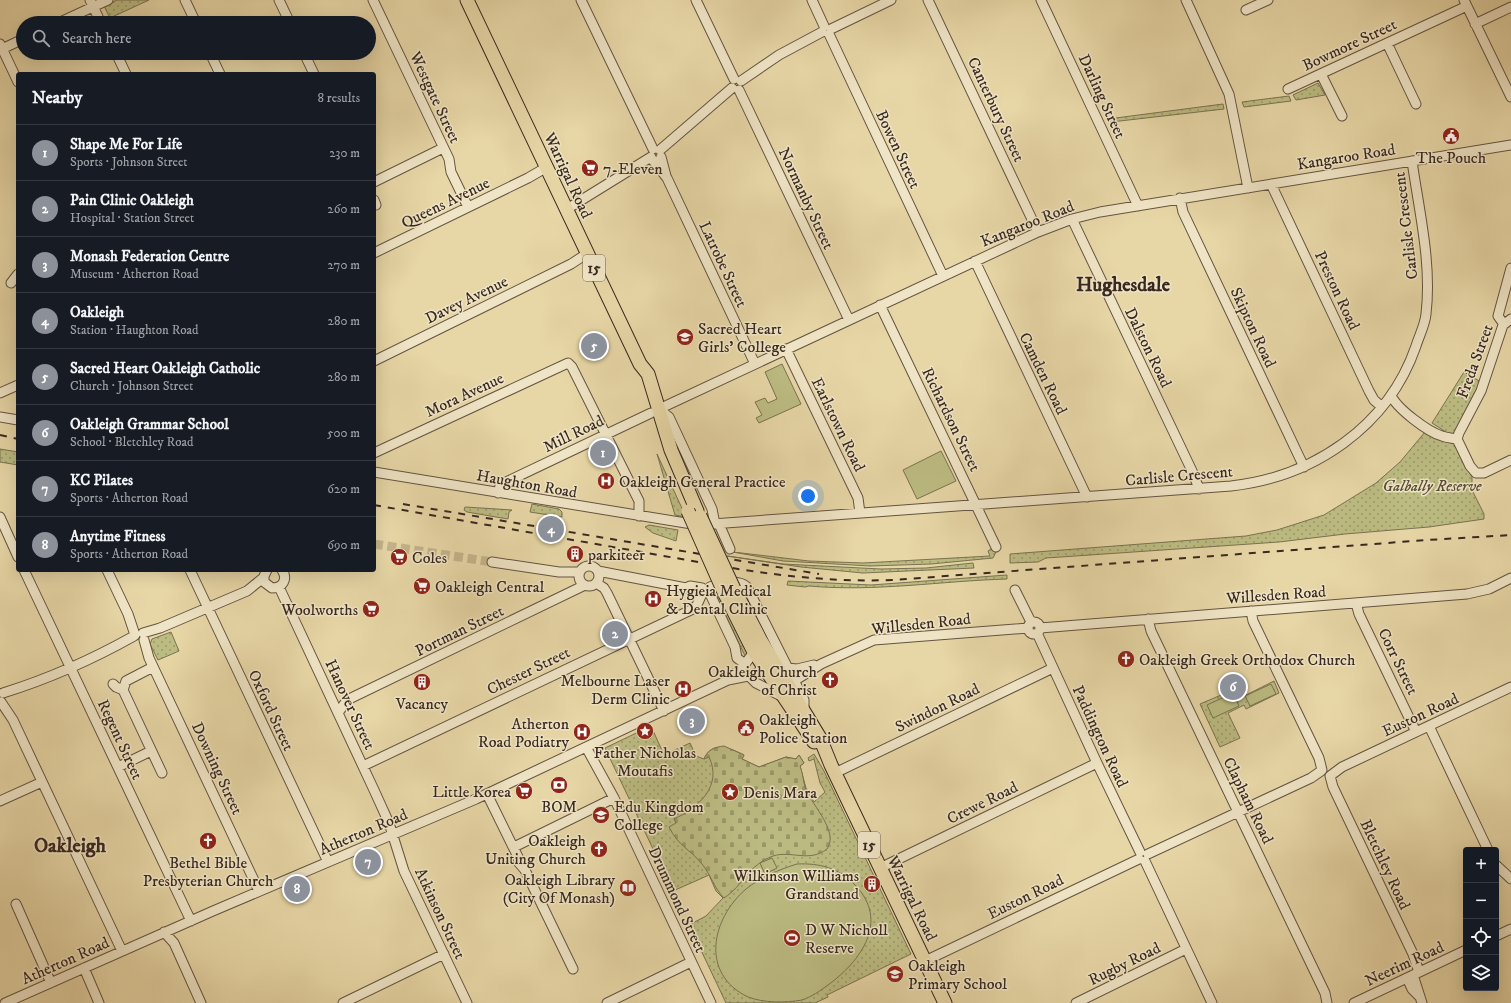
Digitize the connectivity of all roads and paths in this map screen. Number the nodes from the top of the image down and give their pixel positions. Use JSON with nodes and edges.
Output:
{"nodes":[{"id":1,"x":108,"y":0,"type":"edge"},
{"id":2,"x":185,"y":0,"type":"edge"},
{"id":3,"x":279,"y":0,"type":"edge"},
{"id":4,"x":373,"y":0,"type":"edge"},
{"id":5,"x":467,"y":0,"type":"edge"},
{"id":6,"x":580,"y":0,"type":"edge"},
{"id":7,"x":696,"y":0,"type":"edge"},
{"id":8,"x":812,"y":0,"type":"edge"},
{"id":9,"x":891,"y":0,"type":"edge"},
{"id":10,"x":928,"y":0,"type":"edge"},
{"id":11,"x":1041,"y":0,"type":"edge"},
{"id":12,"x":1186,"y":0,"type":"edge"},
{"id":13,"x":1268,"y":0,"type":"edge"},
{"id":14,"x":92,"y":3,"type":"edge"},
{"id":15,"x":1465,"y":3,"type":"edge"},
{"id":16,"x":1511,"y":7,"type":"edge"},
{"id":17,"x":1246,"y":10,"type":"dead end"},
{"id":18,"x":70,"y":16,"type":"edge"},
{"id":19,"x":98,"y":16,"type":"edge"},
{"id":20,"x":193,"y":16,"type":"edge"},
{"id":21,"x":287,"y":16,"type":"edge"},
{"id":22,"x":1475,"y":24,"type":"junction"},
{"id":23,"x":827,"y":30,"type":"junction"},
{"id":24,"x":16,"y":42,"type":"edge"},
{"id":25,"x":1387,"y":43,"type":"junction"},
{"id":26,"x":1,"y":47,"type":"edge"},
{"id":27,"x":119,"y":60,"type":"edge"},
{"id":28,"x":213,"y":60,"type":"edge"},
{"id":29,"x":307,"y":60,"type":"edge"},
{"id":30,"x":125,"y":72,"type":"edge"},
{"id":31,"x":219,"y":72,"type":"edge"},
{"id":32,"x":313,"y":72,"type":"edge"},
{"id":33,"x":1321,"y":74,"type":"junction"},
{"id":34,"x":16,"y":78,"type":"edge"},
{"id":35,"x":737,"y":84,"type":"junction"},
{"id":36,"x":1288,"y":89,"type":"dead end"},
{"id":37,"x":1511,"y":98,"type":"edge"},
{"id":38,"x":1416,"y":104,"type":"dead end"},
{"id":39,"x":1342,"y":116,"type":"dead end"},
{"id":40,"x":1510,"y":144,"type":"edge"},
{"id":41,"x":443,"y":148,"type":"junction"},
{"id":42,"x":655,"y":155,"type":"junction"},
{"id":43,"x":1412,"y":161,"type":"junction"},
{"id":44,"x":548,"y":169,"type":"junction"},
{"id":45,"x":376,"y":181,"type":"edge"},
{"id":46,"x":1271,"y":184,"type":"junction"},
{"id":47,"x":1248,"y":188,"type":"junction"},
{"id":48,"x":1180,"y":198,"type":"junction"},
{"id":49,"x":1138,"y":206,"type":"junction"},
{"id":50,"x":468,"y":207,"type":"junction"},
{"id":51,"x":566,"y":207,"type":"junction"},
{"id":52,"x":1072,"y":219,"type":"junction"},
{"id":53,"x":1038,"y":232,"type":"junction"},
{"id":54,"x":376,"y":252,"type":"edge"},
{"id":55,"x":589,"y":255,"type":"junction"},
{"id":56,"x":974,"y":261,"type":"junction"},
{"id":57,"x":1511,"y":268,"type":"edge"},
{"id":58,"x":943,"y":276,"type":"junction"},
{"id":59,"x":16,"y":277,"type":"edge"},
{"id":60,"x":11,"y":283,"type":"dead end"},
{"id":61,"x":880,"y":305,"type":"junction"},
{"id":62,"x":849,"y":320,"type":"junction"},
{"id":63,"x":1507,"y":321,"type":"edge"},
{"id":64,"x":786,"y":349,"type":"junction"},
{"id":65,"x":376,"y":359,"type":"edge"},
{"id":66,"x":755,"y":364,"type":"junction"},
{"id":67,"x":16,"y":386,"type":"edge"},
{"id":68,"x":1,"y":393,"type":"edge"},
{"id":69,"x":1391,"y":395,"type":"junction"},
{"id":70,"x":1382,"y":406,"type":"junction"},
{"id":71,"x":655,"y":411,"type":"junction"},
{"id":72,"x":2,"y":417,"type":"edge"},
{"id":73,"x":16,"y":420,"type":"edge"},
{"id":74,"x":606,"y":434,"type":"junction"},
{"id":75,"x":1457,"y":439,"type":"junction"},
{"id":76,"x":376,"y":452,"type":"edge"},
{"id":77,"x":1511,"y":460,"type":"edge"},
{"id":78,"x":1304,"y":467,"type":"junction"},
{"id":79,"x":376,"y":472,"type":"edge"},
{"id":80,"x":508,"y":481,"type":"junction"},
{"id":81,"x":1199,"y":489,"type":"junction"},
{"id":82,"x":498,"y":493,"type":"junction"},
{"id":83,"x":508,"y":494,"type":"junction"},
{"id":84,"x":1087,"y":497,"type":"junction"},
{"id":85,"x":977,"y":504,"type":"junction"},
{"id":86,"x":860,"y":513,"type":"junction"},
{"id":87,"x":639,"y":516,"type":"junction"},
{"id":88,"x":0,"y":517,"type":"edge"},
{"id":89,"x":717,"y":524,"type":"junction"},
{"id":90,"x":698,"y":525,"type":"joint"},
{"id":91,"x":996,"y":547,"type":"dead end"},
{"id":92,"x":730,"y":549,"type":"dead end"},
{"id":93,"x":16,"y":552,"type":"edge"},
{"id":94,"x":492,"y":562,"type":"tunnel mouth"},
{"id":95,"x":25,"y":572,"type":"edge"},
{"id":96,"x":108,"y":572,"type":"edge"},
{"id":97,"x":191,"y":572,"type":"edge"},
{"id":98,"x":286,"y":572,"type":"edge"},
{"id":99,"x":265,"y":573,"type":"edge"},
{"id":100,"x":597,"y":578,"type":"junction"},
{"id":101,"x":1511,"y":578,"type":"edge"},
{"id":102,"x":581,"y":580,"type":"junction"},
{"id":103,"x":269,"y":587,"type":"junction"},
{"id":104,"x":279,"y":587,"type":"junction"},
{"id":105,"x":1015,"y":590,"type":"dead end"},
{"id":106,"x":247,"y":591,"type":"junction"},
{"id":107,"x":714,"y":591,"type":"junction"},
{"id":108,"x":1356,"y":603,"type":"junction"},
{"id":109,"x":208,"y":608,"type":"junction"},
{"id":110,"x":1251,"y":611,"type":"junction"},
{"id":111,"x":1148,"y":619,"type":"junction"},
{"id":112,"x":1030,"y":625,"type":"junction"},
{"id":113,"x":1038,"y":630,"type":"junction"},
{"id":114,"x":139,"y":637,"type":"junction"},
{"id":115,"x":628,"y":639,"type":"junction"},
{"id":116,"x":754,"y":652,"type":"junction"},
{"id":117,"x":745,"y":664,"type":"junction"},
{"id":118,"x":822,"y":664,"type":"junction"},
{"id":119,"x":769,"y":665,"type":"junction"},
{"id":120,"x":70,"y":666,"type":"junction"},
{"id":121,"x":153,"y":667,"type":"junction"},
{"id":122,"x":787,"y":668,"type":"junction"},
{"id":123,"x":1052,"y":668,"type":"junction"},
{"id":124,"x":749,"y":676,"type":"junction"},
{"id":125,"x":728,"y":680,"type":"junction"},
{"id":126,"x":794,"y":681,"type":"junction"},
{"id":127,"x":113,"y":684,"type":"dead end"},
{"id":128,"x":1511,"y":687,"type":"edge"},
{"id":129,"x":123,"y":690,"type":"junction"},
{"id":130,"x":2,"y":696,"type":"edge"},
{"id":131,"x":783,"y":697,"type":"junction"},
{"id":132,"x":332,"y":700,"type":"junction"},
{"id":133,"x":347,"y":700,"type":"junction"},
{"id":134,"x":664,"y":710,"type":"junction"},
{"id":135,"x":804,"y":710,"type":"junction"},
{"id":136,"x":338,"y":713,"type":"junction"},
{"id":137,"x":1429,"y":726,"type":"junction"},
{"id":138,"x":1416,"y":732,"type":"junction"},
{"id":139,"x":589,"y":746,"type":"junction"},
{"id":140,"x":151,"y":751,"type":"junction"},
{"id":141,"x":1097,"y":763,"type":"junction"},
{"id":142,"x":363,"y":766,"type":"junction"},
{"id":143,"x":118,"y":767,"type":"junction"},
{"id":144,"x":833,"y":769,"type":"junction"},
{"id":145,"x":162,"y":773,"type":"dead end"},
{"id":146,"x":1326,"y":773,"type":"junction"},
{"id":147,"x":42,"y":782,"type":"junction"},
{"id":148,"x":487,"y":794,"type":"junction"},
{"id":149,"x":614,"y":798,"type":"junction"},
{"id":150,"x":0,"y":801,"type":"edge"},
{"id":151,"x":1238,"y":811,"type":"junction"},
{"id":152,"x":393,"y":834,"type":"junction"},
{"id":153,"x":514,"y":847,"type":"junction"},
{"id":154,"x":1487,"y":847,"type":"edge"},
{"id":155,"x":1143,"y":856,"type":"junction"},
{"id":156,"x":328,"y":862,"type":"junction"},
{"id":157,"x":880,"y":868,"type":"junction"},
{"id":158,"x":1499,"y":868,"type":"edge"},
{"id":159,"x":1511,"y":880,"type":"edge"},
{"id":160,"x":259,"y":891,"type":"junction"},
{"id":161,"x":16,"y":904,"type":"dead end"},
{"id":162,"x":191,"y":921,"type":"junction"},
{"id":163,"x":1511,"y":929,"type":"edge"},
{"id":164,"x":164,"y":932,"type":"junction"},
{"id":165,"x":1499,"y":935,"type":"edge"},
{"id":166,"x":1186,"y":949,"type":"junction"},
{"id":167,"x":122,"y":951,"type":"junction"},
{"id":168,"x":1463,"y":951,"type":"edge"},
{"id":169,"x":444,"y":954,"type":"junction"},
{"id":170,"x":925,"y":961,"type":"junction"},
{"id":171,"x":691,"y":962,"type":"junction"},
{"id":172,"x":84,"y":968,"type":"junction"},
{"id":173,"x":573,"y":969,"type":"dead end"},
{"id":174,"x":1415,"y":974,"type":"junction"},
{"id":175,"x":51,"y":983,"type":"junction"},
{"id":176,"x":1325,"y":993,"type":"junction"},
{"id":177,"x":1421,"y":1000,"type":"edge"},
{"id":178,"x":6,"y":1003,"type":"edge"},
{"id":179,"x":99,"y":1003,"type":"edge"},
{"id":180,"x":201,"y":1003,"type":"edge"},
{"id":181,"x":343,"y":1003,"type":"edge"},
{"id":182,"x":467,"y":1003,"type":"edge"},
{"id":183,"x":607,"y":1003,"type":"edge"},
{"id":184,"x":711,"y":1003,"type":"edge"},
{"id":185,"x":945,"y":1003,"type":"edge"},
{"id":186,"x":1076,"y":1003,"type":"edge"},
{"id":187,"x":1212,"y":1003,"type":"edge"},
{"id":188,"x":1327,"y":1003,"type":"edge"},
{"id":189,"x":1332,"y":1003,"type":"edge"},
{"id":190,"x":1354,"y":1003,"type":"edge"}],
"edges":[{"from":1,"to":14,"type":"street"},
{"from":2,"to":20,"type":"street"},
{"from":3,"to":21,"type":"street"},
{"from":4,"to":41,"type":"street","name":"Westgate Street"},
{"from":5,"to":44,"type":"highway","name":"Warrigal Road","number":"15"},
{"from":6,"to":42,"type":"street","name":"Latrobe Street"},
{"from":7,"to":35,"type":"street","name":"Normanby Street"},
{"from":8,"to":23,"type":"street","name":"Bowen Street"},
{"from":9,"to":23,"type":"street"},
{"from":10,"to":53,"type":"street","name":"Canterbury Street"},
{"from":11,"to":49,"type":"street","name":"Darling Street"},
{"from":12,"to":47,"type":"street"},
{"from":13,"to":17,"type":"street"},
{"from":14,"to":18,"type":"street"},
{"from":14,"to":19,"type":"street"},
{"from":15,"to":22,"type":"street"},
{"from":15,"to":25,"type":"street","name":"Bowmore Street"},
{"from":16,"to":22,"type":"street"},
{"from":22,"to":37,"type":"street"},
{"from":23,"to":35,"type":"street"},
{"from":23,"to":58,"type":"street","name":"Bowen Street"},
{"from":24,"to":26,"type":"street"},
{"from":25,"to":33,"type":"street","name":"Bowmore Street"},
{"from":25,"to":38,"type":"street"},
{"from":26,"to":34,"type":"street"},
{"from":27,"to":30,"type":"street"},
{"from":28,"to":31,"type":"street"},
{"from":29,"to":32,"type":"street"},
{"from":33,"to":36,"type":"street","name":"Bowmore Street"},
{"from":33,"to":39,"type":"street"},
{"from":35,"to":42,"type":"street"},
{"from":35,"to":62,"type":"street","name":"Normanby Street"},
{"from":40,"to":43,"type":"street","name":"Kangaroo Road"},
{"from":41,"to":45,"type":"street"},
{"from":41,"to":50,"type":"street","name":"Westgate Street"},
{"from":42,"to":51,"type":"street"},
{"from":42,"to":66,"type":"street","name":"Latrobe Street"},
{"from":43,"to":46,"type":"street","name":"Kangaroo Road"},
{"from":43,"to":69,"type":"street","name":"Carlisle Crescent"},
{"from":44,"to":50,"type":"street","name":"Queens Avenue"},
{"from":44,"to":51,"type":"highway","name":"Warrigal Road","number":"15"},
{"from":46,"to":47,"type":"street","name":"Kangaroo Road"},
{"from":46,"to":70,"type":"street","name":"Preston Road"},
{"from":47,"to":48,"type":"street","name":"Kangaroo Road"},
{"from":48,"to":49,"type":"street","name":"Kangaroo Road"},
{"from":48,"to":78,"type":"street","name":"Skipton Road"},
{"from":49,"to":52,"type":"street","name":"Kangaroo Road"},
{"from":50,"to":54,"type":"street","name":"Queens Avenue"},
{"from":51,"to":55,"type":"highway","name":"Warrigal Road","number":"15"},
{"from":52,"to":53,"type":"street","name":"Kangaroo Road"},
{"from":52,"to":81,"type":"street","name":"Dalston Road"},
{"from":53,"to":56,"type":"street","name":"Kangaroo Road"},
{"from":55,"to":65,"type":"street","name":"Davey Avenue"},
{"from":55,"to":71,"type":"highway","name":"Warrigal Road","number":"15"},
{"from":56,"to":58,"type":"street","name":"Kangaroo Road"},
{"from":56,"to":84,"type":"street","name":"Camden Road"},
{"from":57,"to":63,"type":"street"},
{"from":58,"to":61,"type":"street","name":"Kangaroo Road"},
{"from":59,"to":60,"type":"street"},
{"from":61,"to":62,"type":"street","name":"Kangaroo Road"},
{"from":61,"to":85,"type":"street","name":"Richardson Street"},
{"from":62,"to":64,"type":"street","name":"Kangaroo Road"},
{"from":63,"to":75,"type":"street","name":"Freda Street"},
{"from":64,"to":66,"type":"street","name":"Kangaroo Road"},
{"from":64,"to":86,"type":"street","name":"Earlstown Road"},
{"from":66,"to":71,"type":"street","name":"Kangaroo Road"},
{"from":67,"to":68,"type":"street"},
{"from":69,"to":70,"type":"street","name":"Carlisle Crescent"},
{"from":69,"to":75,"type":"street"},
{"from":70,"to":78,"type":"street","name":"Carlisle Crescent"},
{"from":71,"to":74,"type":"street","name":"Mill Road"},
{"from":71,"to":89,"type":"street","name":"Warrigal Road"},
{"from":71,"to":107,"type":"highway","name":"Warrigal Road","number":"15","bridge":true},
{"from":72,"to":73,"type":"street"},
{"from":74,"to":76,"type":"street","name":"Mora Avenue"},
{"from":74,"to":80,"type":"street","name":"Mill Road"},
{"from":74,"to":87,"type":"street"},
{"from":75,"to":77,"type":"street"},
{"from":78,"to":81,"type":"street","name":"Carlisle Crescent"},
{"from":79,"to":82,"type":"street","name":"Haughton Road"},
{"from":80,"to":82,"type":"street","name":"Mill Road"},
{"from":80,"to":83,"type":"street"},
{"from":81,"to":84,"type":"street","name":"Carlisle Crescent"},
{"from":82,"to":83,"type":"street","name":"Haughton Road"},
{"from":83,"to":87,"type":"street","name":"Haughton Road"},
{"from":84,"to":85,"type":"street","name":"Carlisle Crescent"},
{"from":85,"to":86,"type":"street","name":"Carlisle Crescent"},
{"from":85,"to":91,"type":"street","name":"Richardson Street"},
{"from":86,"to":89,"type":"street","name":"Carlisle Crescent"},
{"from":87,"to":90,"type":"street","name":"Haughton Road"},
{"from":88,"to":93,"type":"street"},
{"from":89,"to":90,"type":"street","name":"Carlisle Crescent"},
{"from":89,"to":92,"type":"street","name":"Warrigal Road"},
{"from":94,"to":102,"type":"street"},
{"from":95,"to":120,"type":"street","name":"Regent Street"},
{"from":96,"to":114,"type":"street","name":"Downing Street"},
{"from":97,"to":109,"type":"street","name":"Oxford Street"},
{"from":98,"to":104,"type":"street"},
{"from":99,"to":103,"type":"street"},
{"from":99,"to":106,"type":"street"},
{"from":100,"to":102,"type":"street"},
{"from":100,"to":102,"type":"street"},
{"from":100,"to":107,"type":"street"},
{"from":100,"to":115,"type":"street"},
{"from":101,"to":108,"type":"street","name":"Willesden Road"},
{"from":102,"to":133,"type":"street","name":"Portman Street"},
{"from":103,"to":104,"type":"street"},
{"from":103,"to":106,"type":"street"},
{"from":104,"to":132,"type":"street","name":"Hanover Street"},
{"from":105,"to":112,"type":"street"},
{"from":106,"to":109,"type":"street"},
{"from":107,"to":115,"type":"street","name":"Chester Street"},
{"from":107,"to":116,"type":"highway","name":"Warrigal Road","number":"15"},
{"from":107,"to":117,"type":"street"},
{"from":107,"to":119,"type":"highway","name":"Warrigal Road","number":"15"},
{"from":107,"to":122,"type":"street","name":"Warrigal Road"},
{"from":108,"to":110,"type":"street","name":"Willesden Road"},
{"from":108,"to":138,"type":"street","name":"Corr Street"},
{"from":109,"to":114,"type":"street"},
{"from":109,"to":156,"type":"street","name":"Oxford Street"},
{"from":110,"to":111,"type":"street","name":"Willesden Road"},
{"from":110,"to":146,"type":"street","name":"Bletchley Road"},
{"from":111,"to":113,"type":"street","name":"Willesden Road"},
{"from":111,"to":151,"type":"street","name":"Clapham Road"},
{"from":112,"to":113,"type":"street"},
{"from":112,"to":118,"type":"street","name":"Willesden Road"},
{"from":113,"to":123,"type":"street","name":"Paddington Road"},
{"from":114,"to":120,"type":"street"},
{"from":114,"to":121,"type":"street","name":"Downing Street"},
{"from":115,"to":134,"type":"street"},
{"from":115,"to":142,"type":"street","name":"Chester Street"},
{"from":116,"to":117,"type":"street","name":"Atherton Road"},
{"from":116,"to":119,"type":"highway","name":"Warrigal Road","number":"15"},
{"from":117,"to":125,"type":"street","name":"Atherton Road"},
{"from":118,"to":122,"type":"street","name":"Willesden Road"},
{"from":118,"to":126,"type":"street","name":"Willesden Road"},
{"from":119,"to":124,"type":"street","name":"Atherton Road"},
{"from":119,"to":131,"type":"highway","name":"Warrigal Road","number":"15"},
{"from":119,"to":135,"type":"highway","name":"Warrigal Road","number":"15"},
{"from":120,"to":130,"type":"street"},
{"from":120,"to":143,"type":"street","name":"Regent Street"},
{"from":121,"to":129,"type":"street"},
{"from":121,"to":160,"type":"street","name":"Downing Street"},
{"from":122,"to":126,"type":"street","name":"Warrigal Road"},
{"from":123,"to":141,"type":"street","name":"Paddington Road"},
{"from":123,"to":144,"type":"street","name":"Swindon Road"},
{"from":124,"to":125,"type":"street","name":"Atherton Road"},
{"from":124,"to":131,"type":"street"},
{"from":125,"to":134,"type":"street","name":"Atherton Road"},
{"from":126,"to":135,"type":"street","name":"Warrigal Road"},
{"from":127,"to":129,"type":"street"},
{"from":128,"to":137,"type":"street","name":"Euston Road"},
{"from":129,"to":140,"type":"street"},
{"from":130,"to":147,"type":"street"},
{"from":131,"to":144,"type":"highway","name":"Warrigal Road","number":"15"},
{"from":132,"to":133,"type":"street","name":"Portman Street"},
{"from":132,"to":136,"type":"street","name":"Hanover Street"},
{"from":133,"to":136,"type":"street","name":"Portman Street"},
{"from":134,"to":139,"type":"street","name":"Atherton Road"},
{"from":135,"to":144,"type":"highway","name":"Warrigal Road","number":"15"},
{"from":136,"to":142,"type":"street","name":"Hanover Street"},
{"from":137,"to":138,"type":"street","name":"Euston Road"},
{"from":137,"to":154,"type":"street"},
{"from":138,"to":146,"type":"street","name":"Euston Road"},
{"from":139,"to":148,"type":"street","name":"Atherton Road"},
{"from":139,"to":149,"type":"street","name":"Drummond Street"},
{"from":140,"to":143,"type":"street"},
{"from":140,"to":145,"type":"street"},
{"from":141,"to":155,"type":"street","name":"Paddington Road"},
{"from":141,"to":157,"type":"street","name":"Crewe Road"},
{"from":142,"to":152,"type":"street","name":"Hanover Street"},
{"from":143,"to":162,"type":"street","name":"Regent Street"},
{"from":144,"to":157,"type":"highway","name":"Warrigal Road","number":"15"},
{"from":146,"to":151,"type":"street","name":"Euston Road"},
{"from":146,"to":174,"type":"street","name":"Bletchley Road"},
{"from":147,"to":150,"type":"street"},
{"from":147,"to":167,"type":"street"},
{"from":148,"to":152,"type":"street","name":"Atherton Road"},
{"from":148,"to":153,"type":"street"},
{"from":149,"to":153,"type":"street"},
{"from":149,"to":171,"type":"street","name":"Drummond Street"},
{"from":151,"to":155,"type":"street","name":"Euston Road"},
{"from":151,"to":176,"type":"street","name":"Clapham Road"},
{"from":152,"to":156,"type":"street","name":"Atherton Road"},
{"from":152,"to":169,"type":"street","name":"Atkinson Street"},
{"from":153,"to":173,"type":"street"},
{"from":155,"to":166,"type":"street","name":"Paddington Road"},
{"from":155,"to":170,"type":"street","name":"Euston Road"},
{"from":156,"to":160,"type":"street","name":"Atherton Road"},
{"from":157,"to":170,"type":"highway","name":"Warrigal Road","number":"15"},
{"from":158,"to":159,"type":"street"},
{"from":160,"to":162,"type":"street","name":"Atherton Road"},
{"from":161,"to":175,"type":"street"},
{"from":162,"to":164,"type":"street","name":"Atherton Road"},
{"from":163,"to":165,"type":"street"},
{"from":164,"to":167,"type":"street","name":"Atherton Road"},
{"from":164,"to":180,"type":"street"},
{"from":166,"to":186,"type":"street","name":"Rugby Road"},
{"from":166,"to":187,"type":"street","name":"Paddington Road"},
{"from":167,"to":172,"type":"street","name":"Atherton Road"},
{"from":168,"to":174,"type":"street","name":"Neerim Road"},
{"from":169,"to":181,"type":"street"},
{"from":169,"to":182,"type":"street","name":"Atkinson Street"},
{"from":170,"to":185,"type":"highway","name":"Warrigal Road","number":"15"},
{"from":171,"to":183,"type":"street"},
{"from":171,"to":184,"type":"street","name":"Drummond Street"},
{"from":172,"to":175,"type":"street","name":"Atherton Road"},
{"from":172,"to":179,"type":"street"},
{"from":174,"to":177,"type":"street","name":"Bletchley Road"},
{"from":174,"to":190,"type":"street","name":"Neerim Road"},
{"from":175,"to":178,"type":"street","name":"Atherton Road"},
{"from":176,"to":188,"type":"street","name":"Clapham Road"},
{"from":176,"to":189,"type":"street","name":"Clapham Road"}]}
